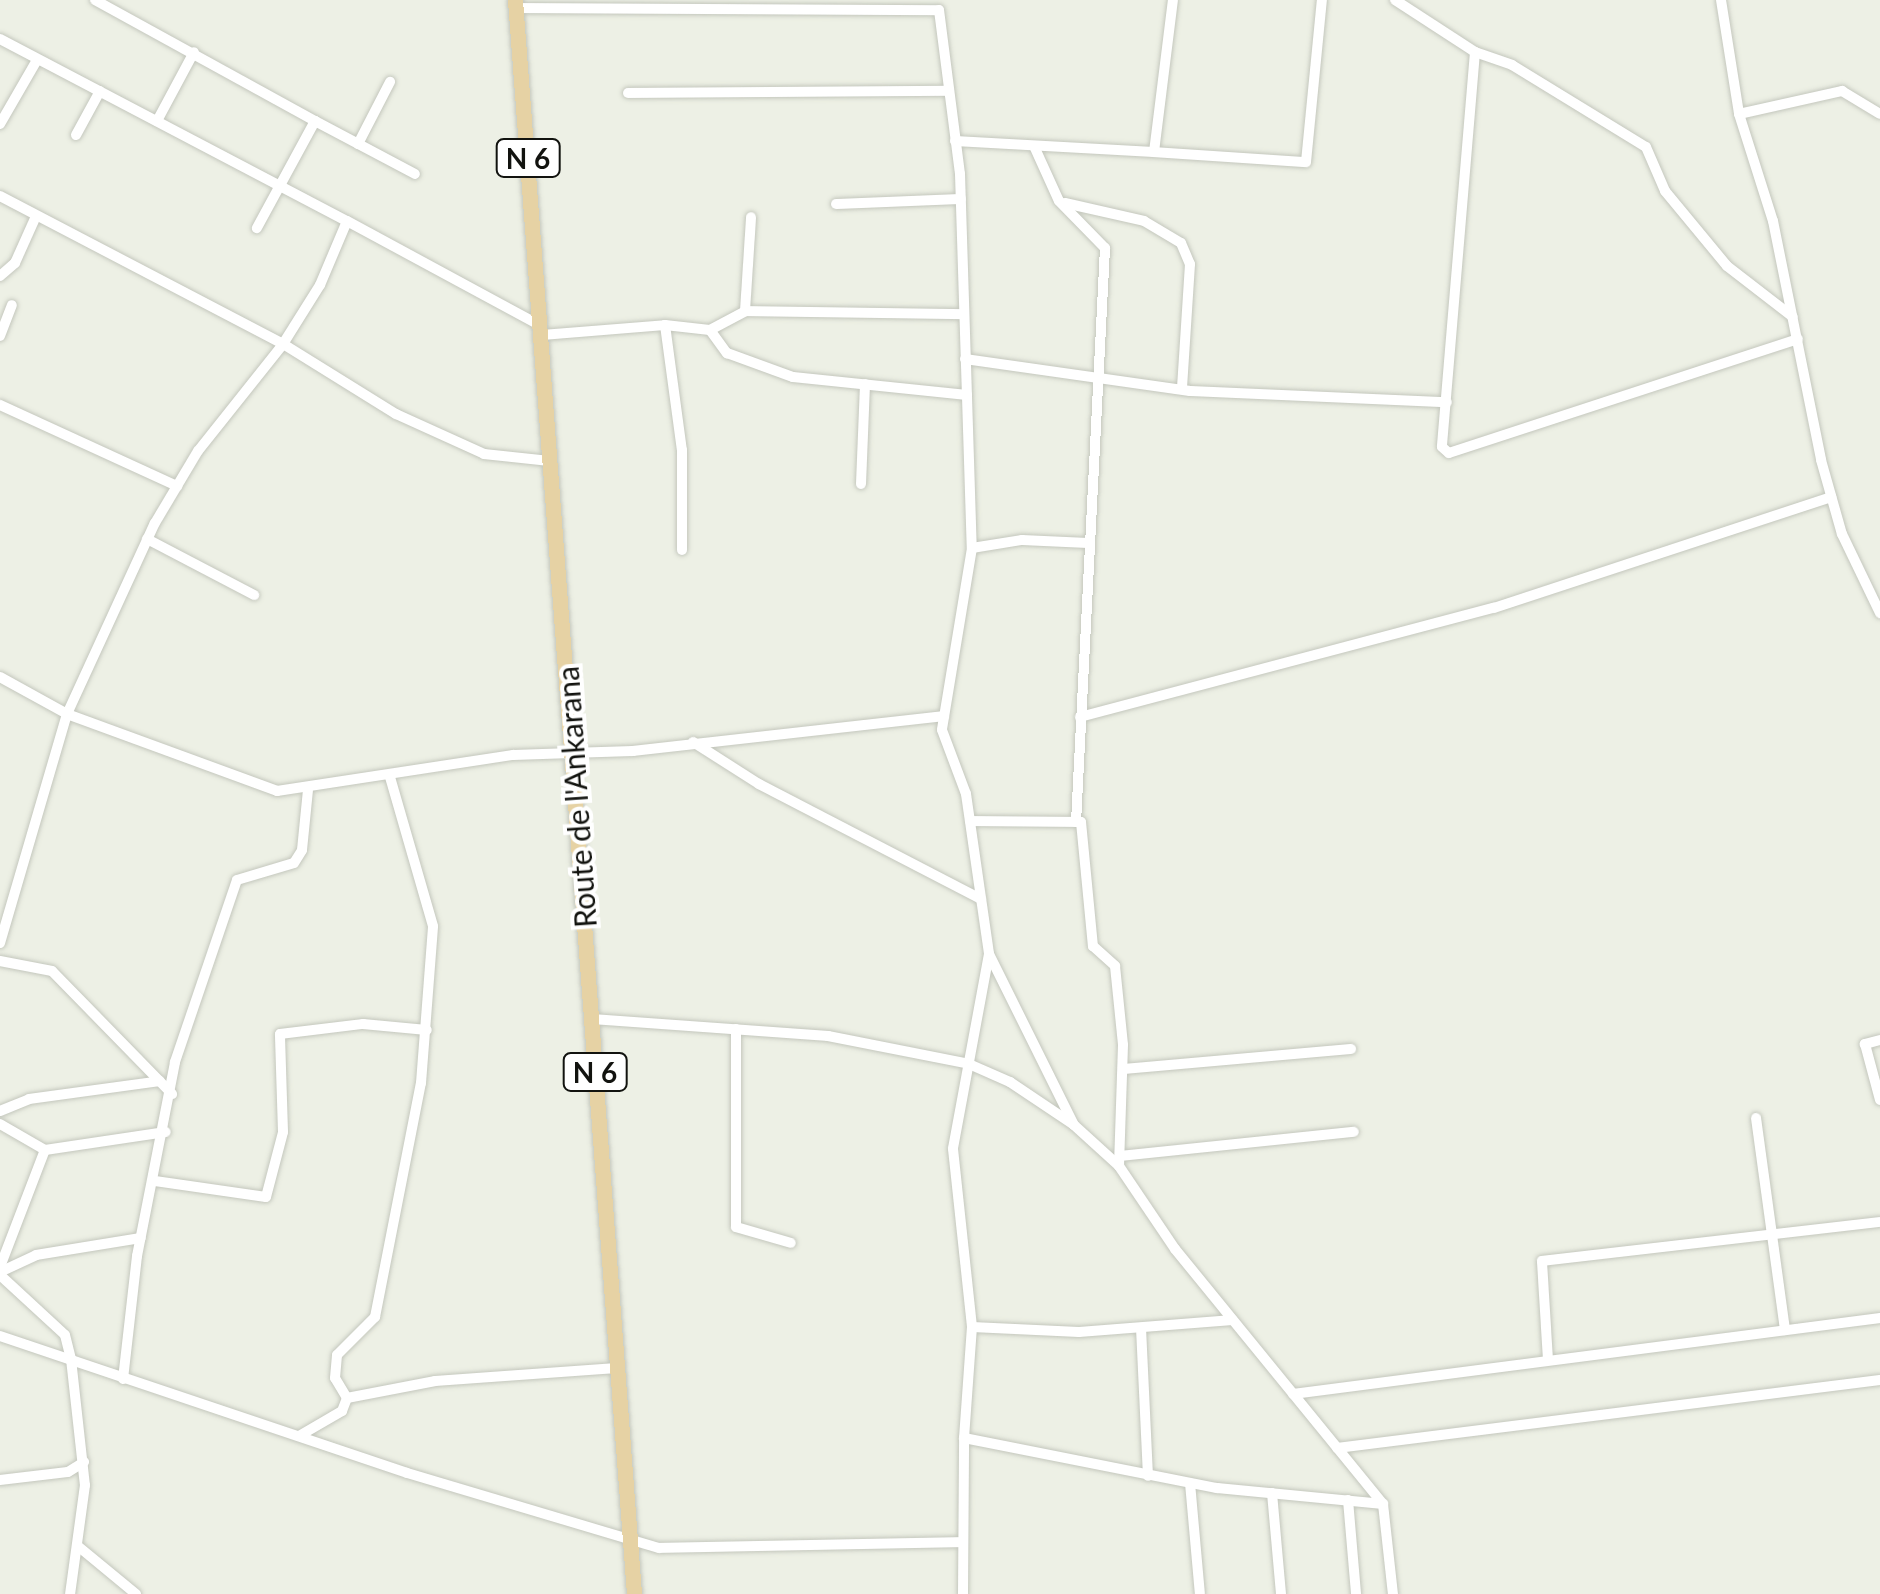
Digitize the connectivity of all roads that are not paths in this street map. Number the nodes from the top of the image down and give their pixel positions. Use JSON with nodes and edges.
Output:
{"nodes":[{"id":1,"x":95,"y":0,"type":"edge"},
{"id":2,"x":1173,"y":0,"type":"edge"},
{"id":3,"x":1322,"y":0,"type":"edge"},
{"id":4,"x":1394,"y":0,"type":"edge"},
{"id":5,"x":1720,"y":0,"type":"edge"},
{"id":6,"x":515,"y":4,"type":"edge"},
{"id":7,"x":939,"y":5,"type":"edge"},
{"id":8,"x":0,"y":38,"type":"edge"},
{"id":9,"x":194,"y":52,"type":"junction"},
{"id":10,"x":1475,"y":52,"type":"junction"},
{"id":11,"x":37,"y":60,"type":"junction"},
{"id":12,"x":390,"y":82,"type":"dead end"},
{"id":13,"x":100,"y":90,"type":"junction"},
{"id":14,"x":948,"y":90,"type":"junction"},
{"id":15,"x":628,"y":93,"type":"dead end"},
{"id":16,"x":1739,"y":114,"type":"junction"},
{"id":17,"x":1880,"y":114,"type":"edge"},
{"id":18,"x":158,"y":121,"type":"junction"},
{"id":19,"x":316,"y":121,"type":"junction"},
{"id":20,"x":0,"y":124,"type":"edge"},
{"id":21,"x":76,"y":135,"type":"dead end"},
{"id":22,"x":955,"y":141,"type":"junction"},
{"id":23,"x":358,"y":144,"type":"junction"},
{"id":24,"x":1034,"y":146,"type":"junction"},
{"id":25,"x":1154,"y":152,"type":"junction"},
{"id":26,"x":414,"y":174,"type":"dead end"},
{"id":27,"x":281,"y":185,"type":"junction"},
{"id":28,"x":0,"y":196,"type":"edge"},
{"id":29,"x":960,"y":199,"type":"junction"},
{"id":30,"x":1059,"y":201,"type":"junction"},
{"id":31,"x":836,"y":204,"type":"dead end"},
{"id":32,"x":36,"y":216,"type":"junction"},
{"id":33,"x":750,"y":217,"type":"dead end"},
{"id":34,"x":347,"y":221,"type":"junction"},
{"id":35,"x":257,"y":228,"type":"dead end"},
{"id":36,"x":0,"y":276,"type":"edge"},
{"id":37,"x":12,"y":305,"type":"dead end"},
{"id":38,"x":745,"y":310,"type":"junction"},
{"id":39,"x":964,"y":314,"type":"junction"},
{"id":40,"x":1793,"y":317,"type":"junction"},
{"id":41,"x":665,"y":325,"type":"junction"},
{"id":42,"x":710,"y":330,"type":"junction"},
{"id":43,"x":541,"y":331,"type":"junction"},
{"id":44,"x":0,"y":336,"type":"edge"},
{"id":45,"x":1798,"y":339,"type":"junction"},
{"id":46,"x":284,"y":344,"type":"junction"},
{"id":47,"x":965,"y":359,"type":"junction"},
{"id":48,"x":1094,"y":378,"type":"junction"},
{"id":49,"x":865,"y":384,"type":"junction"},
{"id":50,"x":1182,"y":390,"type":"junction"},
{"id":51,"x":966,"y":396,"type":"junction"},
{"id":52,"x":1447,"y":402,"type":"junction"},
{"id":53,"x":0,"y":405,"type":"edge"},
{"id":54,"x":550,"y":462,"type":"junction"},
{"id":55,"x":861,"y":484,"type":"dead end"},
{"id":56,"x":178,"y":486,"type":"junction"},
{"id":57,"x":1832,"y":497,"type":"junction"},
{"id":58,"x":147,"y":539,"type":"junction"},
{"id":59,"x":1088,"y":543,"type":"junction"},
{"id":60,"x":972,"y":548,"type":"junction"},
{"id":61,"x":682,"y":550,"type":"dead end"},
{"id":62,"x":254,"y":594,"type":"dead end"},
{"id":63,"x":1880,"y":612,"type":"edge"},
{"id":64,"x":0,"y":677,"type":"edge"},
{"id":65,"x":67,"y":714,"type":"junction"},
{"id":66,"x":944,"y":716,"type":"junction"},
{"id":67,"x":1080,"y":717,"type":"junction"},
{"id":68,"x":693,"y":742,"type":"junction"},
{"id":69,"x":574,"y":751,"type":"junction"},
{"id":70,"x":390,"y":777,"type":"junction"},
{"id":71,"x":308,"y":790,"type":"junction"},
{"id":72,"x":970,"y":822,"type":"junction"},
{"id":73,"x":1076,"y":822,"type":"junction"},
{"id":74,"x":981,"y":900,"type":"junction"},
{"id":75,"x":0,"y":943,"type":"edge"},
{"id":76,"x":989,"y":954,"type":"junction"},
{"id":77,"x":0,"y":961,"type":"edge"},
{"id":78,"x":592,"y":1019,"type":"junction"},
{"id":79,"x":736,"y":1029,"type":"junction"},
{"id":80,"x":427,"y":1030,"type":"junction"},
{"id":81,"x":1880,"y":1040,"type":"edge"},
{"id":82,"x":1350,"y":1049,"type":"dead end"},
{"id":83,"x":968,"y":1064,"type":"junction"},
{"id":84,"x":1123,"y":1070,"type":"junction"},
{"id":85,"x":160,"y":1081,"type":"junction"},
{"id":86,"x":172,"y":1094,"type":"junction"},
{"id":87,"x":1880,"y":1100,"type":"edge"},
{"id":88,"x":0,"y":1112,"type":"edge"},
{"id":89,"x":1756,"y":1118,"type":"dead end"},
{"id":90,"x":0,"y":1124,"type":"edge"},
{"id":91,"x":1074,"y":1125,"type":"junction"},
{"id":92,"x":166,"y":1132,"type":"junction"},
{"id":93,"x":1354,"y":1132,"type":"dead end"},
{"id":94,"x":45,"y":1150,"type":"junction"},
{"id":95,"x":1119,"y":1161,"type":"junction"},
{"id":96,"x":155,"y":1181,"type":"junction"},
{"id":97,"x":1880,"y":1222,"type":"edge"},
{"id":98,"x":1772,"y":1235,"type":"junction"},
{"id":99,"x":142,"y":1238,"type":"junction"},
{"id":100,"x":791,"y":1242,"type":"dead end"},
{"id":101,"x":0,"y":1271,"type":"edge"},
{"id":102,"x":1880,"y":1318,"type":"edge"},
{"id":103,"x":1233,"y":1320,"type":"junction"},
{"id":104,"x":972,"y":1327,"type":"junction"},
{"id":105,"x":1142,"y":1328,"type":"junction"},
{"id":106,"x":1785,"y":1330,"type":"junction"},
{"id":107,"x":0,"y":1336,"type":"edge"},
{"id":108,"x":71,"y":1360,"type":"junction"},
{"id":109,"x":1548,"y":1360,"type":"junction"},
{"id":110,"x":617,"y":1368,"type":"junction"},
{"id":111,"x":123,"y":1379,"type":"junction"},
{"id":112,"x":1880,"y":1380,"type":"edge"},
{"id":113,"x":1293,"y":1394,"type":"junction"},
{"id":114,"x":346,"y":1398,"type":"junction"},
{"id":115,"x":300,"y":1436,"type":"junction"},
{"id":116,"x":964,"y":1438,"type":"junction"},
{"id":117,"x":1337,"y":1448,"type":"junction"},
{"id":118,"x":84,"y":1462,"type":"junction"},
{"id":119,"x":1148,"y":1476,"type":"junction"},
{"id":120,"x":0,"y":1480,"type":"edge"},
{"id":121,"x":1190,"y":1483,"type":"junction"},
{"id":122,"x":1272,"y":1493,"type":"junction"},
{"id":123,"x":1348,"y":1500,"type":"junction"},
{"id":124,"x":1383,"y":1504,"type":"junction"},
{"id":125,"x":630,"y":1540,"type":"junction"},
{"id":126,"x":962,"y":1542,"type":"junction"},
{"id":127,"x":79,"y":1547,"type":"junction"},
{"id":128,"x":70,"y":1594,"type":"edge"},
{"id":129,"x":136,"y":1594,"type":"edge"},
{"id":130,"x":634,"y":1594,"type":"edge"},
{"id":131,"x":963,"y":1594,"type":"edge"},
{"id":132,"x":1200,"y":1594,"type":"edge"},
{"id":133,"x":1282,"y":1594,"type":"edge"},
{"id":134,"x":1356,"y":1594,"type":"edge"},
{"id":135,"x":1394,"y":1594,"type":"edge"}],
"edges":[{"from":1,"to":9,"type":"street"},
{"from":2,"to":25,"type":"street"},
{"from":3,"to":25,"type":"street"},
{"from":4,"to":10,"type":"street"},
{"from":5,"to":16,"type":"street"},
{"from":6,"to":7,"type":"street"},
{"from":6,"to":43,"type":"main road","name":"Route de l'Ankarana","number":"N 6"},
{"from":7,"to":14,"type":"street"},
{"from":8,"to":11,"type":"street"},
{"from":9,"to":18,"type":"street"},
{"from":9,"to":19,"type":"street"},
{"from":10,"to":40,"type":"street"},
{"from":10,"to":52,"type":"street"},
{"from":11,"to":13,"type":"street"},
{"from":11,"to":20,"type":"street"},
{"from":12,"to":23,"type":"street"},
{"from":13,"to":18,"type":"street"},
{"from":13,"to":21,"type":"street"},
{"from":14,"to":15,"type":"street"},
{"from":14,"to":22,"type":"street"},
{"from":16,"to":17,"type":"street"},
{"from":16,"to":40,"type":"street"},
{"from":18,"to":27,"type":"street"},
{"from":19,"to":23,"type":"street"},
{"from":19,"to":27,"type":"street"},
{"from":22,"to":24,"type":"street"},
{"from":22,"to":29,"type":"street"},
{"from":23,"to":26,"type":"street"},
{"from":24,"to":25,"type":"street"},
{"from":24,"to":30,"type":"street"},
{"from":27,"to":34,"type":"street"},
{"from":27,"to":35,"type":"street"},
{"from":28,"to":32,"type":"street"},
{"from":29,"to":31,"type":"street"},
{"from":29,"to":39,"type":"street"},
{"from":30,"to":48,"type":"street"},
{"from":30,"to":50,"type":"street"},
{"from":32,"to":36,"type":"street"},
{"from":32,"to":46,"type":"street"},
{"from":33,"to":38,"type":"street"},
{"from":34,"to":43,"type":"street"},
{"from":34,"to":46,"type":"street"},
{"from":37,"to":44,"type":"street"},
{"from":38,"to":39,"type":"street"},
{"from":38,"to":42,"type":"street"},
{"from":39,"to":47,"type":"street"},
{"from":40,"to":45,"type":"street"},
{"from":41,"to":42,"type":"street"},
{"from":41,"to":43,"type":"street"},
{"from":41,"to":61,"type":"street"},
{"from":42,"to":49,"type":"street"},
{"from":43,"to":54,"type":"main road","name":"Route de l'Ankarana","number":"N 6"},
{"from":45,"to":52,"type":"street"},
{"from":45,"to":57,"type":"street"},
{"from":46,"to":54,"type":"street"},
{"from":46,"to":56,"type":"street"},
{"from":47,"to":48,"type":"street"},
{"from":47,"to":51,"type":"street"},
{"from":48,"to":50,"type":"street"},
{"from":48,"to":59,"type":"street"},
{"from":49,"to":51,"type":"street"},
{"from":49,"to":55,"type":"street"},
{"from":50,"to":52,"type":"street"},
{"from":51,"to":60,"type":"street"},
{"from":53,"to":56,"type":"street"},
{"from":54,"to":69,"type":"main road","name":"Route de l'Ankarana","number":"N 6"},
{"from":56,"to":58,"type":"street"},
{"from":57,"to":63,"type":"street"},
{"from":57,"to":67,"type":"street"},
{"from":58,"to":62,"type":"street"},
{"from":58,"to":65,"type":"street"},
{"from":59,"to":60,"type":"street"},
{"from":59,"to":67,"type":"street"},
{"from":60,"to":66,"type":"street"},
{"from":64,"to":65,"type":"street"},
{"from":65,"to":71,"type":"street"},
{"from":65,"to":75,"type":"street"},
{"from":66,"to":68,"type":"street"},
{"from":66,"to":72,"type":"street"},
{"from":67,"to":73,"type":"street"},
{"from":68,"to":69,"type":"street"},
{"from":68,"to":74,"type":"street"},
{"from":69,"to":70,"type":"street"},
{"from":69,"to":78,"type":"main road","name":"Route de l'Ankarana","number":"N 6"},
{"from":70,"to":71,"type":"street"},
{"from":70,"to":80,"type":"street"},
{"from":71,"to":86,"type":"street"},
{"from":72,"to":73,"type":"street"},
{"from":72,"to":74,"type":"street"},
{"from":73,"to":84,"type":"street"},
{"from":74,"to":76,"type":"street"},
{"from":76,"to":83,"type":"street"},
{"from":76,"to":91,"type":"street"},
{"from":77,"to":85,"type":"street"},
{"from":78,"to":79,"type":"street"},
{"from":78,"to":110,"type":"main road","name":"Route de l'Ankarana","number":"N 6"},
{"from":79,"to":83,"type":"street"},
{"from":79,"to":100,"type":"street"},
{"from":80,"to":96,"type":"street"},
{"from":80,"to":114,"type":"street"},
{"from":81,"to":87,"type":"street"},
{"from":82,"to":84,"type":"street"},
{"from":83,"to":91,"type":"street"},
{"from":83,"to":104,"type":"street"},
{"from":84,"to":95,"type":"street"},
{"from":85,"to":86,"type":"street"},
{"from":85,"to":88,"type":"street"},
{"from":86,"to":92,"type":"street"},
{"from":89,"to":98,"type":"street"},
{"from":90,"to":94,"type":"street"},
{"from":91,"to":95,"type":"street"},
{"from":92,"to":94,"type":"street"},
{"from":92,"to":96,"type":"street"},
{"from":93,"to":95,"type":"street"},
{"from":94,"to":101,"type":"street"},
{"from":95,"to":103,"type":"street"},
{"from":96,"to":99,"type":"street"},
{"from":97,"to":98,"type":"street"},
{"from":98,"to":106,"type":"street"},
{"from":98,"to":109,"type":"street"},
{"from":99,"to":101,"type":"street"},
{"from":99,"to":111,"type":"street"},
{"from":101,"to":108,"type":"street"},
{"from":102,"to":106,"type":"street"},
{"from":103,"to":105,"type":"street"},
{"from":103,"to":113,"type":"street"},
{"from":104,"to":105,"type":"street"},
{"from":104,"to":116,"type":"street"},
{"from":105,"to":119,"type":"street"},
{"from":106,"to":109,"type":"street"},
{"from":107,"to":108,"type":"street"},
{"from":108,"to":111,"type":"street"},
{"from":108,"to":118,"type":"street"},
{"from":109,"to":113,"type":"street"},
{"from":110,"to":114,"type":"street"},
{"from":110,"to":125,"type":"main road","name":"Route de l'Ankarana","number":"N 6"},
{"from":111,"to":115,"type":"street"},
{"from":112,"to":117,"type":"street"},
{"from":113,"to":117,"type":"street"},
{"from":114,"to":115,"type":"street"},
{"from":115,"to":125,"type":"street"},
{"from":116,"to":119,"type":"street"},
{"from":116,"to":126,"type":"street"},
{"from":117,"to":124,"type":"street"},
{"from":118,"to":120,"type":"street"},
{"from":118,"to":127,"type":"street"},
{"from":119,"to":121,"type":"street"},
{"from":121,"to":122,"type":"street"},
{"from":121,"to":132,"type":"street"},
{"from":122,"to":123,"type":"street"},
{"from":122,"to":133,"type":"street"},
{"from":123,"to":124,"type":"street"},
{"from":123,"to":134,"type":"street"},
{"from":124,"to":135,"type":"street"},
{"from":125,"to":126,"type":"street"},
{"from":125,"to":130,"type":"main road","name":"Route de l'Ankarana","number":"N 6"},
{"from":126,"to":131,"type":"street"},
{"from":127,"to":128,"type":"street"},
{"from":127,"to":129,"type":"street"}]}
